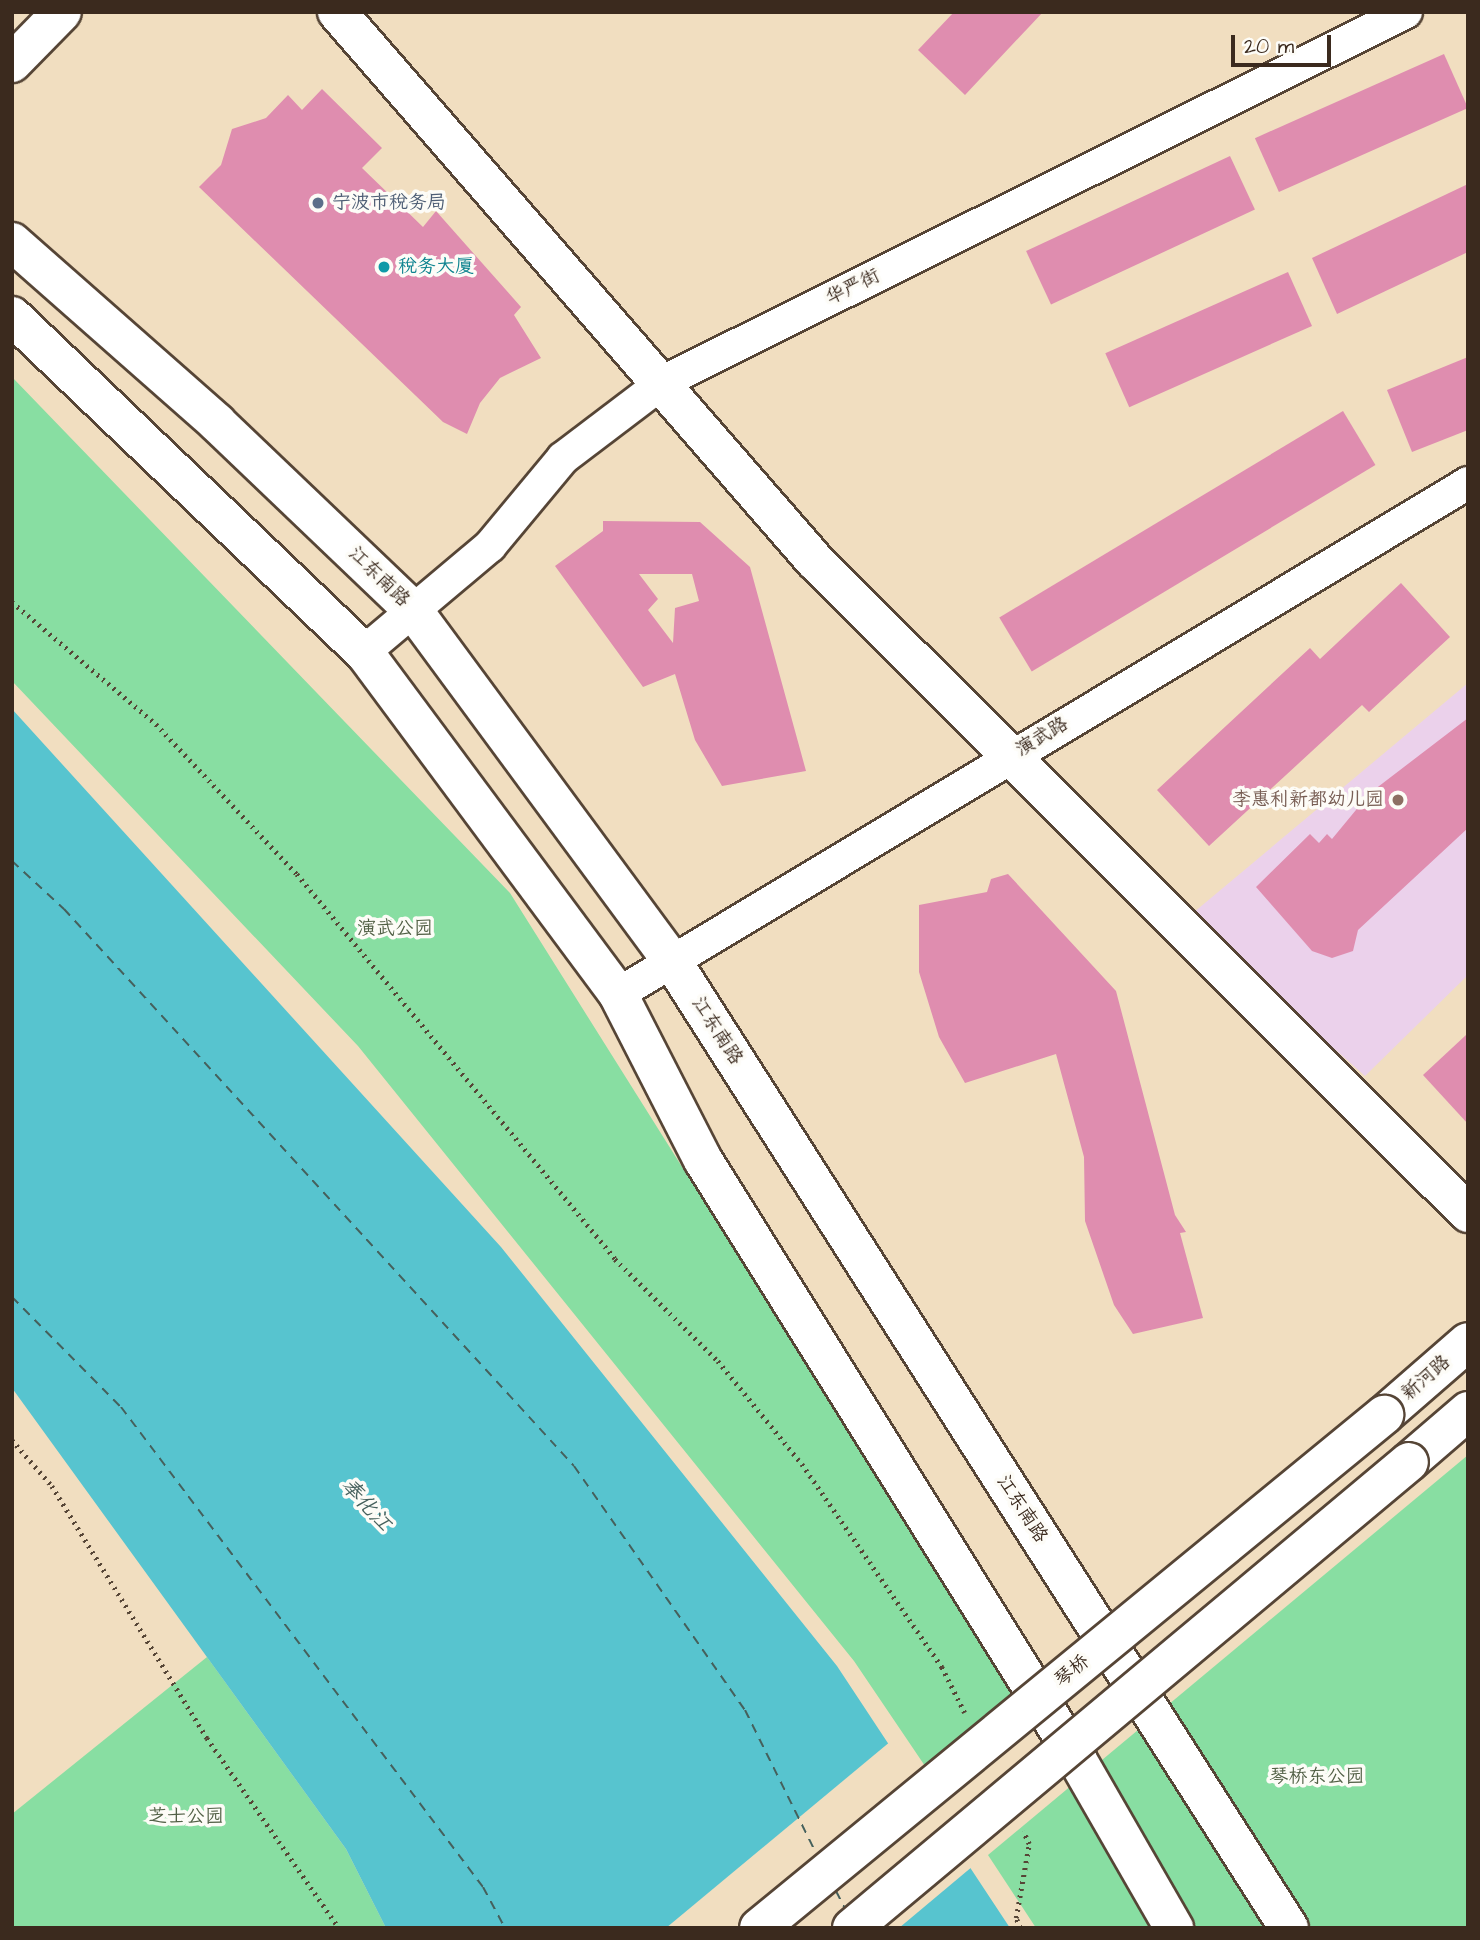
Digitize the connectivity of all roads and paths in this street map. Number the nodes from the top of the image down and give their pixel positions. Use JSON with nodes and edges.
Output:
{"nodes":[{"id":1,"x":62,"y":12,"type":"edge"},
{"id":2,"x":337,"y":12,"type":"edge"},
{"id":3,"x":1406,"y":12,"type":"edge"},
{"id":4,"x":12,"y":63,"type":"edge"},
{"id":5,"x":12,"y":242,"type":"edge"},
{"id":6,"x":12,"y":316,"type":"edge"},
{"id":7,"x":663,"y":382,"type":"junction"},
{"id":8,"x":1468,"y":483,"type":"edge"},
{"id":9,"x":12,"y":602,"type":"edge"},
{"id":10,"x":413,"y":610,"type":"junction"},
{"id":11,"x":364,"y":652,"type":"junction"},
{"id":12,"x":1009,"y":757,"type":"junction"},
{"id":13,"x":672,"y":961,"type":"junction"},
{"id":14,"x":618,"y":994,"type":"junction"},
{"id":15,"x":1468,"y":1213,"type":"edge"},
{"id":16,"x":1468,"y":1342,"type":"edge"},
{"id":17,"x":1468,"y":1411,"type":"edge"},
{"id":18,"x":1384,"y":1415,"type":"joint"},
{"id":19,"x":12,"y":1440,"type":"edge"},
{"id":20,"x":971,"y":1726,"type":"dead end"},
{"id":21,"x":1018,"y":1821,"type":"dead end"},
{"id":22,"x":339,"y":1928,"type":"edge"},
{"id":23,"x":760,"y":1928,"type":"edge"},
{"id":24,"x":852,"y":1928,"type":"edge"},
{"id":25,"x":1020,"y":1928,"type":"edge"},
{"id":26,"x":1174,"y":1928,"type":"edge"},
{"id":27,"x":1289,"y":1928,"type":"edge"}],
"edges":[{"from":1,"to":4,"type":"main road"},
{"from":2,"to":7,"type":"main road"},
{"from":3,"to":7,"type":"street","name":"华严街"},
{"from":5,"to":10,"type":"main road","name":"江东南路"},
{"from":6,"to":11,"type":"main road"},
{"from":7,"to":10,"type":"street","name":"华严街"},
{"from":7,"to":12,"type":"main road"},
{"from":8,"to":12,"type":"street","name":"演武路"},
{"from":9,"to":20,"type":"path"},
{"from":10,"to":11,"type":"street","name":"华严街"},
{"from":10,"to":13,"type":"main road","name":"江东南路"},
{"from":11,"to":14,"type":"main road"},
{"from":12,"to":13,"type":"street","name":"演武路"},
{"from":12,"to":15,"type":"main road"},
{"from":13,"to":14,"type":"street","name":"演武路"},
{"from":13,"to":27,"type":"main road","name":"江东南路"},
{"from":14,"to":26,"type":"main road"},
{"from":16,"to":18,"type":"main road","name":"新河路"},
{"from":17,"to":24,"type":"main road","bridge":true},
{"from":18,"to":23,"type":"main road","name":"琴桥","bridge":true},
{"from":19,"to":22,"type":"path"},
{"from":21,"to":25,"type":"path"}]}
